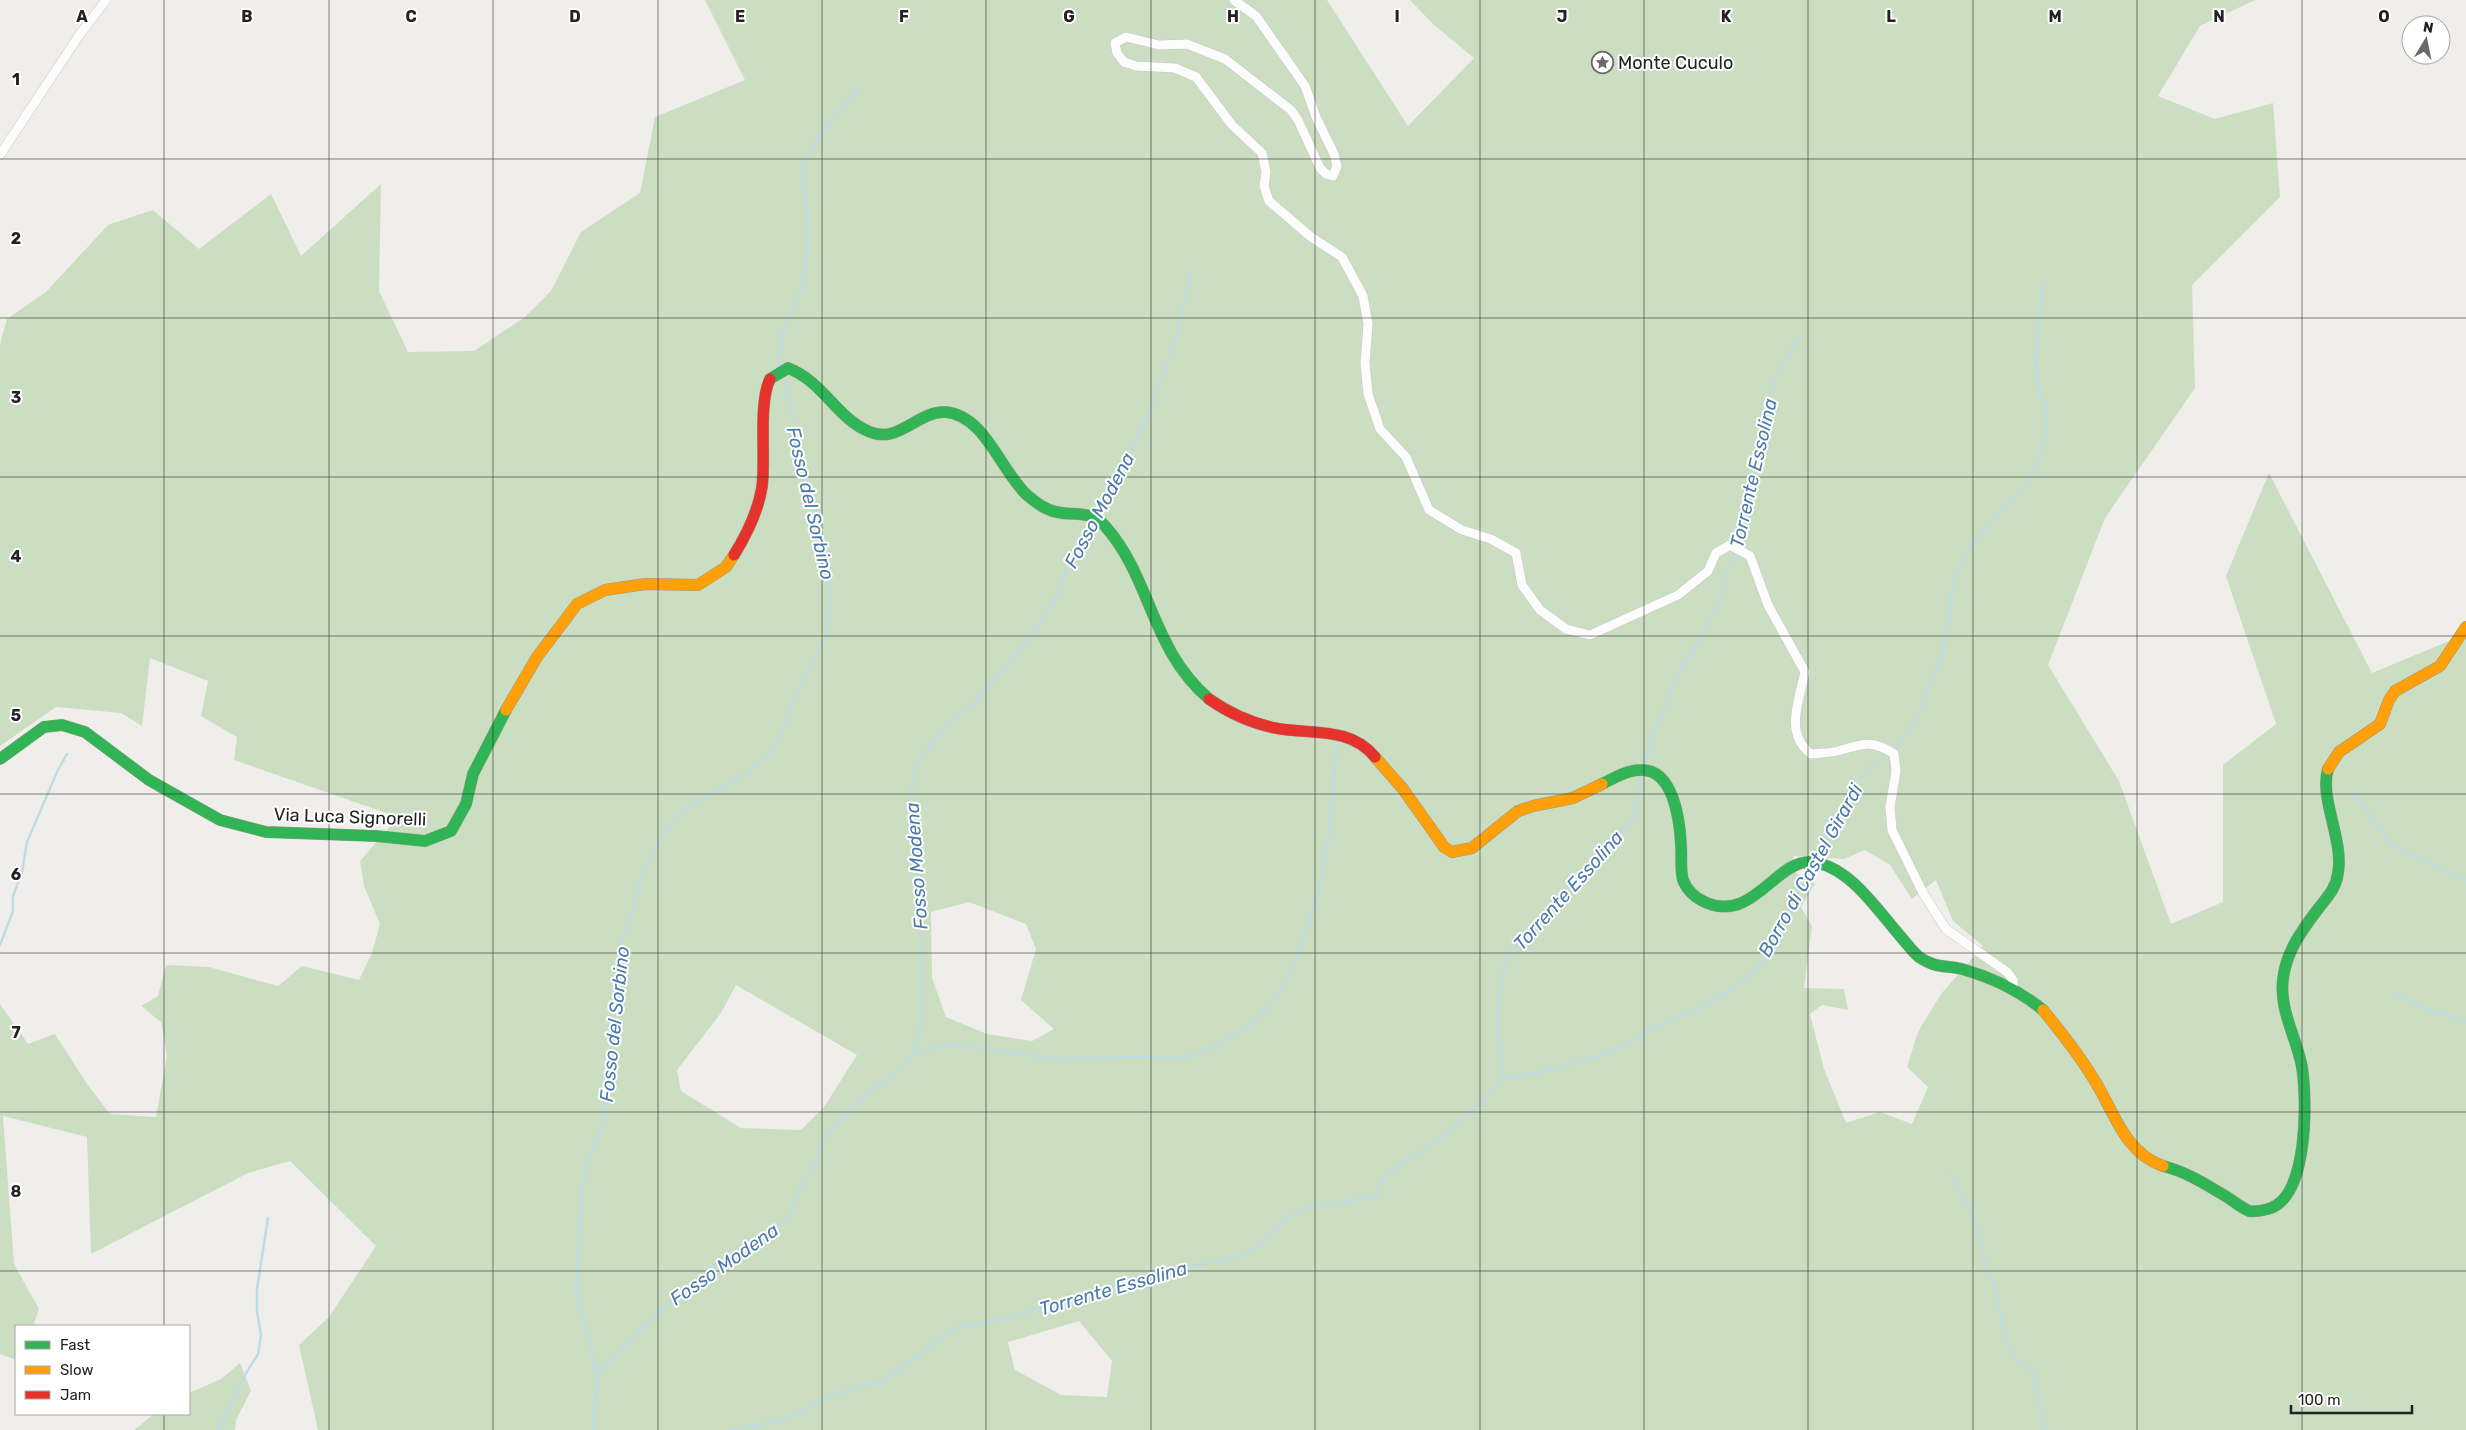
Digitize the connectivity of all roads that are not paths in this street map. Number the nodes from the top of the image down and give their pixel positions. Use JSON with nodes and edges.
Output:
{"nodes":[{"id":1,"x":106,"y":0,"type":"edge"},
{"id":2,"x":1234,"y":0,"type":"edge"},
{"id":3,"x":0,"y":155,"type":"edge"},
{"id":4,"x":2466,"y":627,"type":"edge"},
{"id":5,"x":0,"y":759,"type":"edge"},
{"id":6,"x":2014,"y":990,"type":"junction"}],
"edges":[{"from":1,"to":3,"type":"street"},
{"from":2,"to":6,"type":"street"},
{"from":4,"to":6,"type":"main road","name":"Via Luca Signorelli"},
{"from":5,"to":6,"type":"main road","name":"Via Luca Signorelli"}]}
